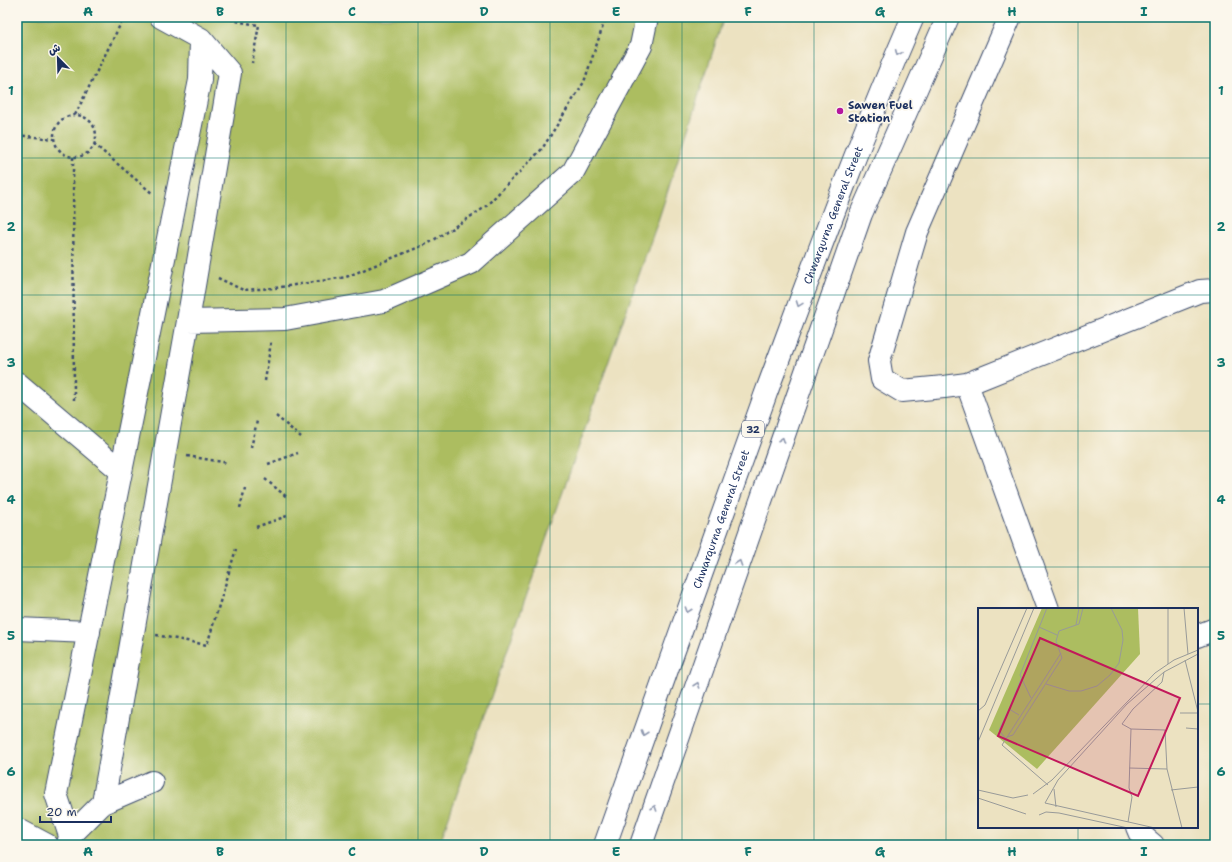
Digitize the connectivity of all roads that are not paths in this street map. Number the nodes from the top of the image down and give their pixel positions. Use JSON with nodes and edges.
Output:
{"nodes":[{"id":1,"x":161,"y":17,"type":"edge"},
{"id":2,"x":647,"y":17,"type":"edge"},
{"id":3,"x":913,"y":17,"type":"edge"},
{"id":4,"x":948,"y":17,"type":"edge"},
{"id":5,"x":1010,"y":17,"type":"edge"},
{"id":6,"x":201,"y":39,"type":"junction"},
{"id":7,"x":1215,"y":290,"type":"edge"},
{"id":8,"x":188,"y":321,"type":"junction"},
{"id":9,"x":17,"y":384,"type":"edge"},
{"id":10,"x":967,"y":384,"type":"junction"},
{"id":11,"x":121,"y":471,"type":"junction"},
{"id":12,"x":1048,"y":608,"type":"edge"},
{"id":13,"x":17,"y":629,"type":"edge"},
{"id":14,"x":1215,"y":629,"type":"edge"},
{"id":15,"x":89,"y":632,"type":"junction"},
{"id":16,"x":1198,"y":636,"type":"edge"},
{"id":17,"x":152,"y":782,"type":"dead end"},
{"id":18,"x":103,"y":803,"type":"junction"},
{"id":19,"x":1137,"y":828,"type":"edge"},
{"id":20,"x":17,"y":829,"type":"edge"},
{"id":21,"x":69,"y":841,"type":"edge"},
{"id":22,"x":47,"y":845,"type":"edge"},
{"id":23,"x":605,"y":845,"type":"edge"},
{"id":24,"x":641,"y":845,"type":"edge"},
{"id":25,"x":1153,"y":845,"type":"edge"}],
"edges":[{"from":1,"to":6,"type":"main road"},
{"from":2,"to":8,"type":"main road"},
{"from":3,"to":23,"type":"main road","name":"Chwarqurna General Street","number":"32","one_way":true},
{"from":24,"to":4,"type":"main road","one_way":true},
{"from":5,"to":10,"type":"main road"},
{"from":6,"to":8,"type":"main road"},
{"from":6,"to":11,"type":"main road"},
{"from":7,"to":10,"type":"main road"},
{"from":8,"to":18,"type":"main road"},
{"from":9,"to":11,"type":"main road"},
{"from":10,"to":12,"type":"main road"},
{"from":11,"to":15,"type":"main road"},
{"from":13,"to":15,"type":"main road"},
{"from":14,"to":16,"type":"main road"},
{"from":15,"to":21,"type":"main road"},
{"from":17,"to":18,"type":"main road"},
{"from":18,"to":21,"type":"main road"},
{"from":19,"to":25,"type":"main road"},
{"from":20,"to":22,"type":"main road"}]}
